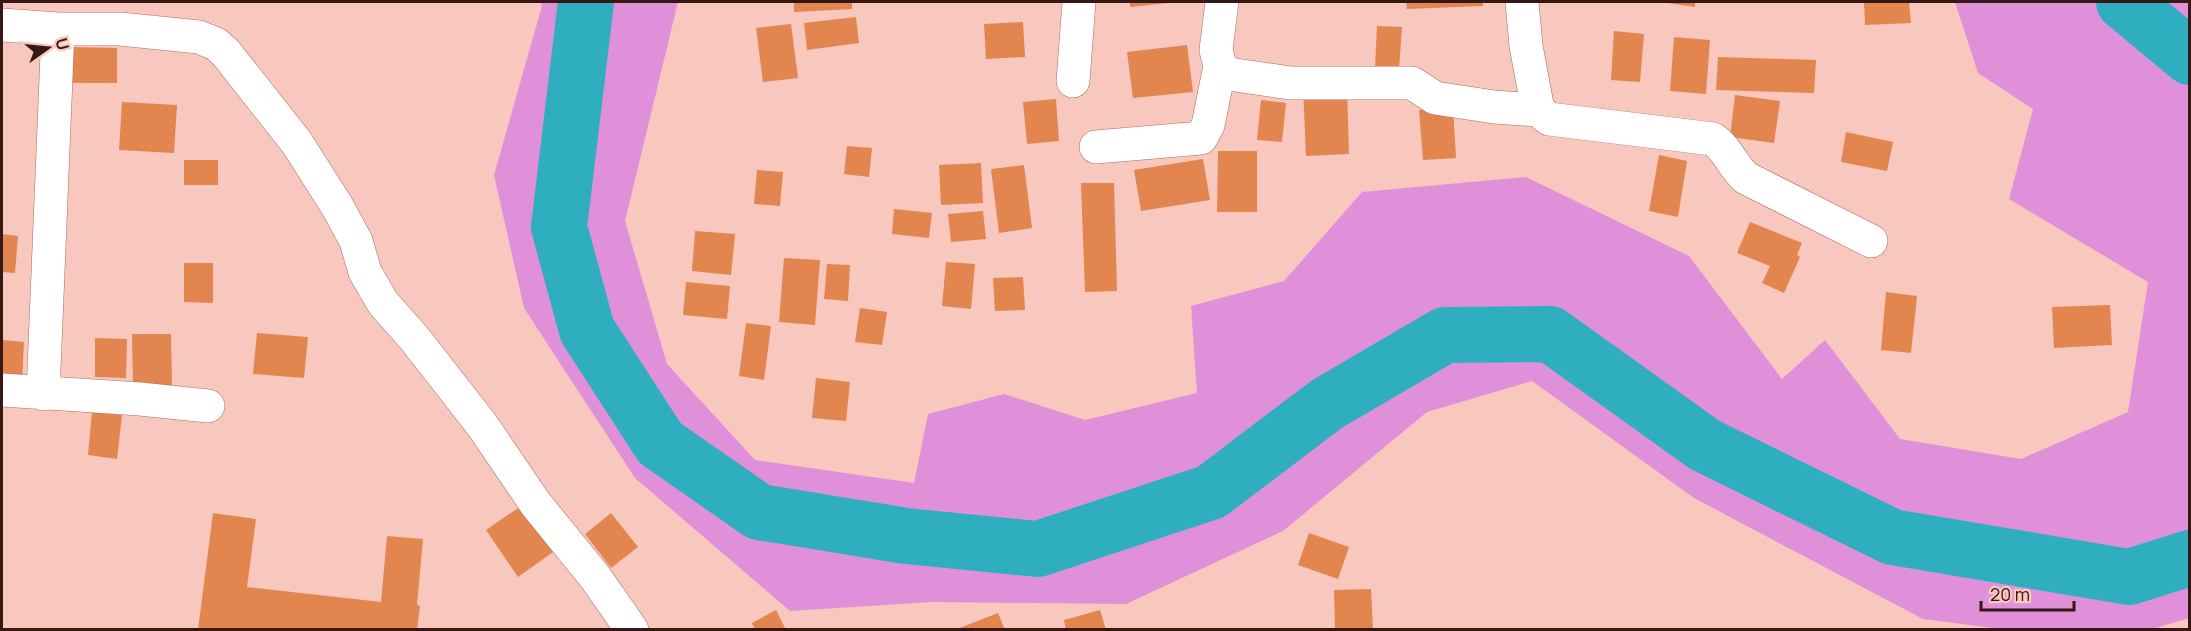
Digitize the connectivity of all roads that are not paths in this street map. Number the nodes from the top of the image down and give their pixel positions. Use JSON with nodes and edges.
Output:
{"nodes":[{"id":1,"x":1078,"y":2,"type":"edge"},
{"id":2,"x":1222,"y":2,"type":"edge"},
{"id":3,"x":1522,"y":2,"type":"edge"},
{"id":4,"x":2,"y":25,"type":"edge"},
{"id":5,"x":58,"y":29,"type":"junction"},
{"id":6,"x":1220,"y":66,"type":"junction"},
{"id":7,"x":1072,"y":81,"type":"dead end"},
{"id":8,"x":1538,"y":110,"type":"junction"},
{"id":9,"x":1096,"y":147,"type":"dead end"},
{"id":10,"x":1871,"y":241,"type":"dead end"},
{"id":11,"x":2,"y":390,"type":"edge"},
{"id":12,"x":43,"y":394,"type":"junction"},
{"id":13,"x":208,"y":406,"type":"dead end"},
{"id":14,"x":632,"y":630,"type":"edge"}],
"edges":[{"from":1,"to":7,"type":"street"},
{"from":2,"to":6,"type":"street"},
{"from":3,"to":8,"type":"street"},
{"from":4,"to":5,"type":"street"},
{"from":5,"to":12,"type":"street"},
{"from":5,"to":14,"type":"street"},
{"from":6,"to":8,"type":"street"},
{"from":6,"to":9,"type":"street"},
{"from":8,"to":10,"type":"street"},
{"from":11,"to":12,"type":"street"},
{"from":12,"to":13,"type":"street"}]}
